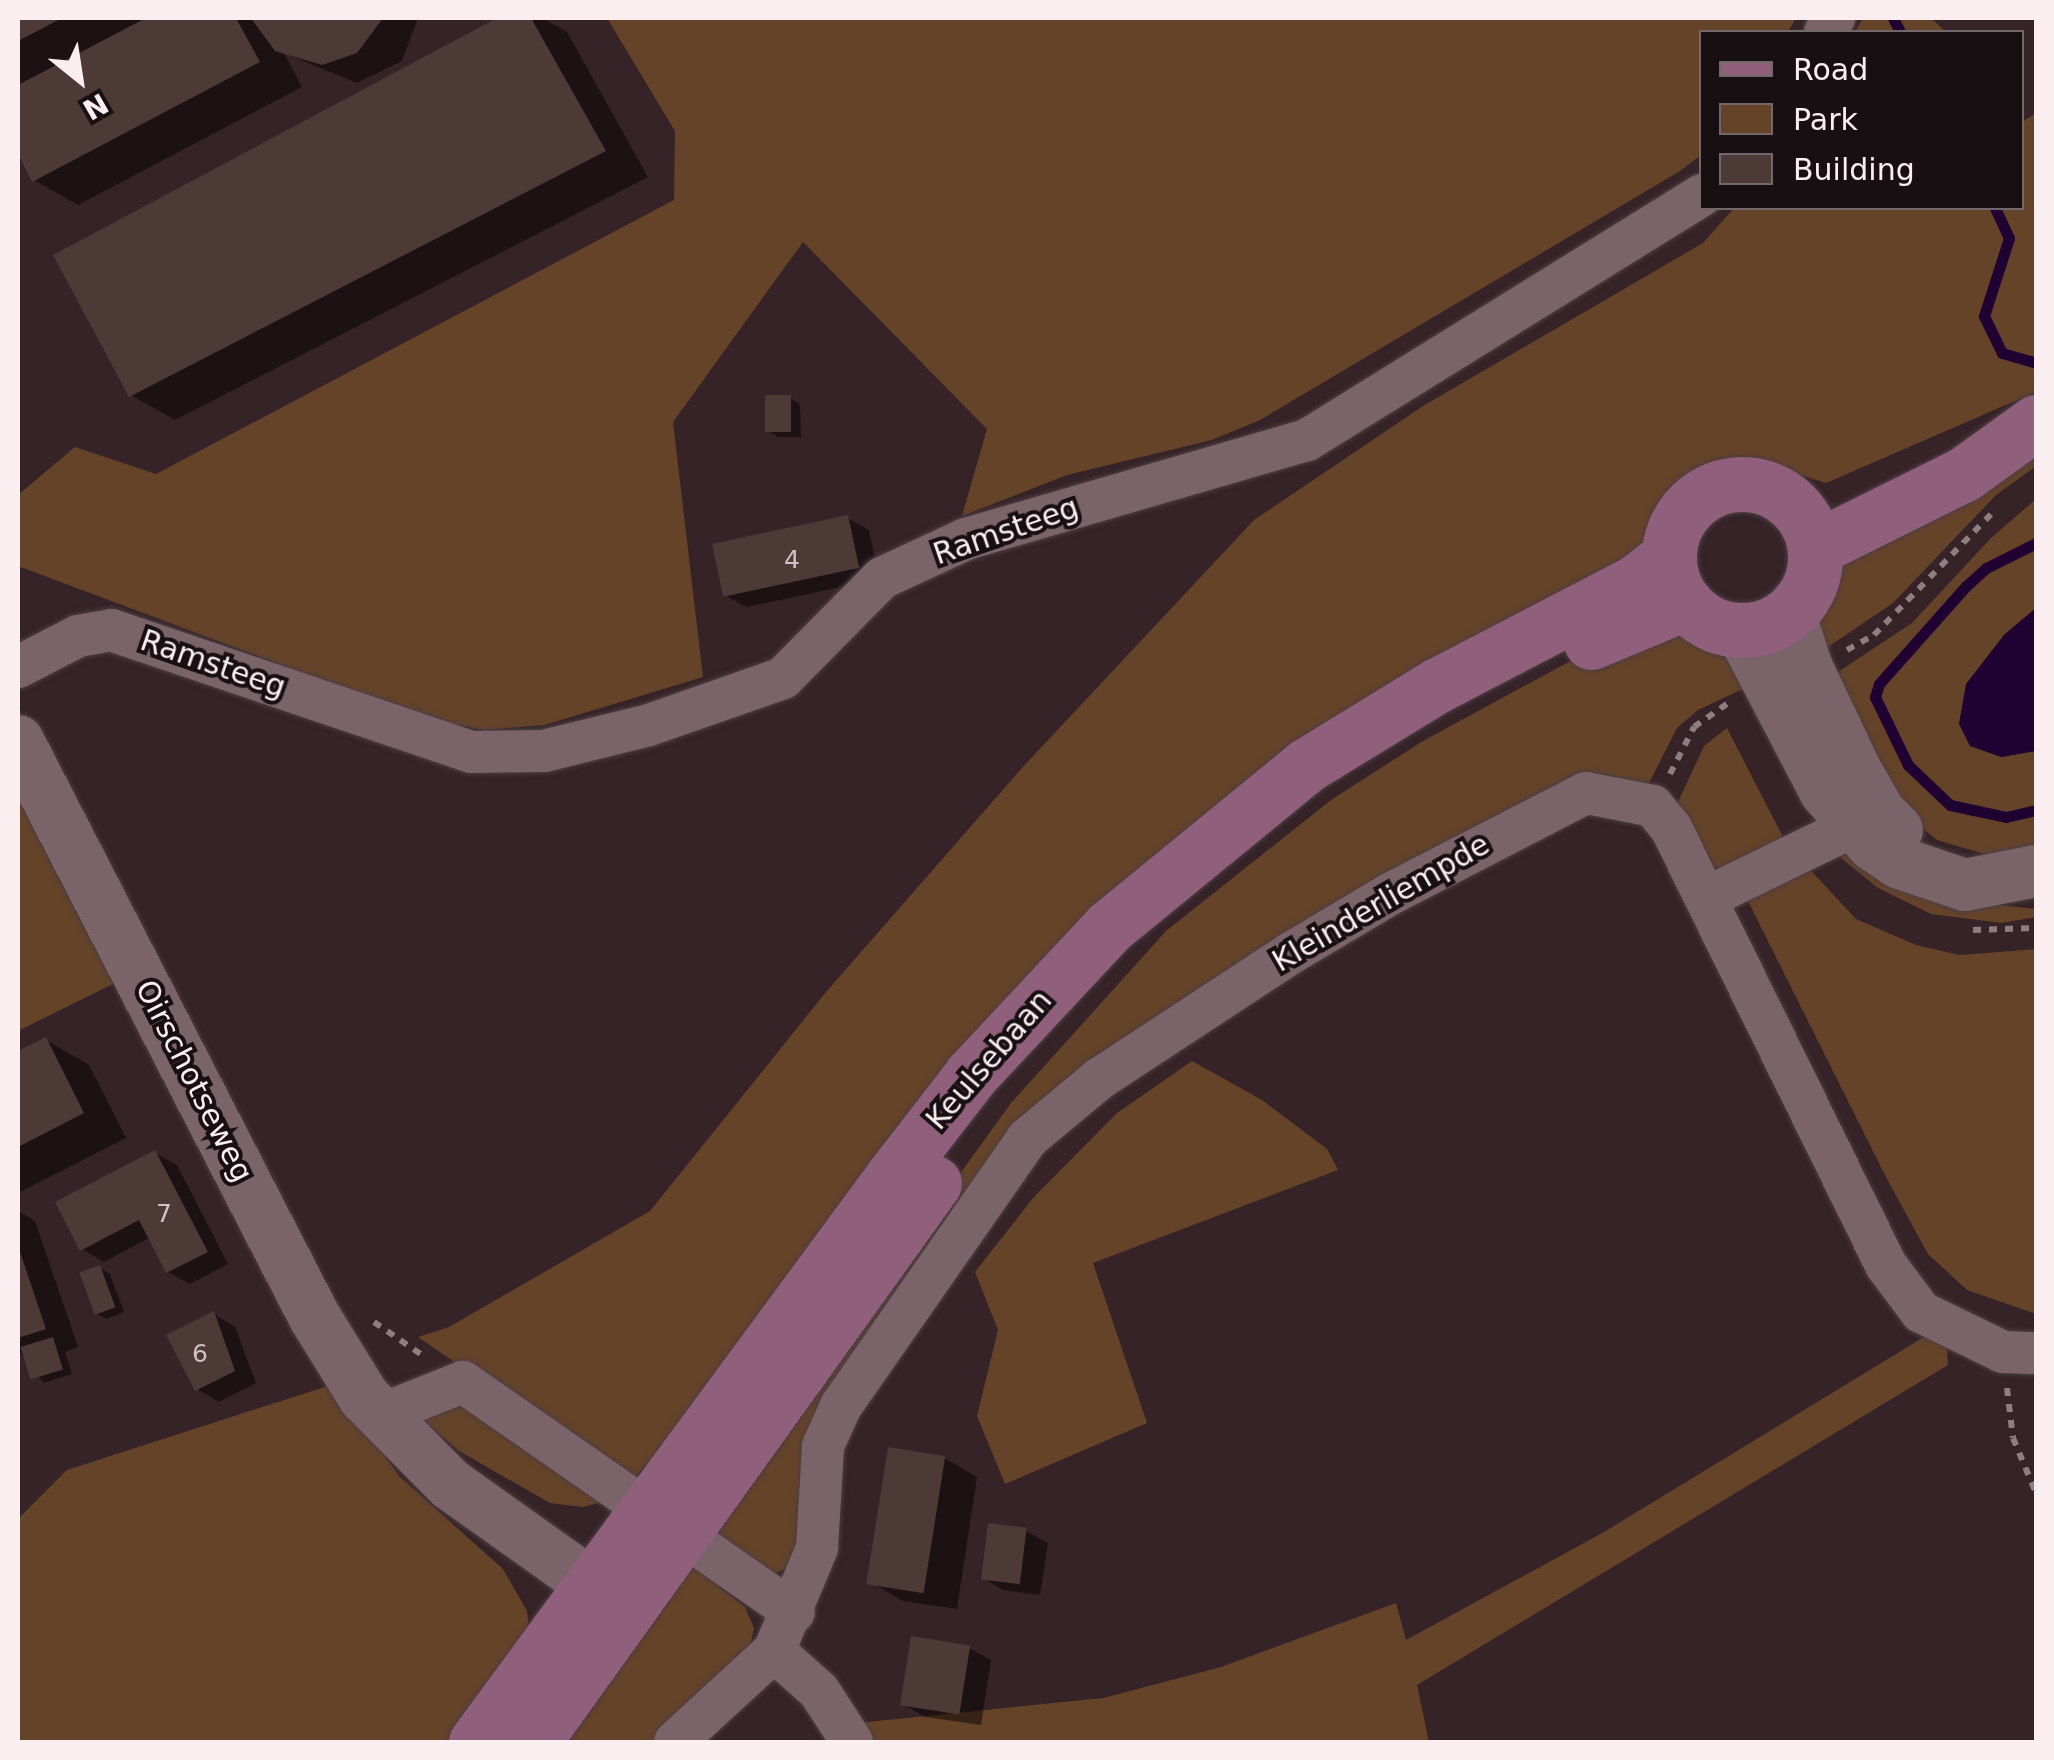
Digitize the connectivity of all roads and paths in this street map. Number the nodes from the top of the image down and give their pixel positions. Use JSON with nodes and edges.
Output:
{"nodes":[{"id":1,"x":1699,"y":197,"type":"edge"},
{"id":2,"x":2032,"y":424,"type":"edge"},
{"id":3,"x":1808,"y":531,"type":"junction"},
{"id":4,"x":1677,"y":580,"type":"junction"},
{"id":5,"x":1765,"y":622,"type":"junction"},
{"id":6,"x":18,"y":667,"type":"edge"},
{"id":7,"x":18,"y":741,"type":"edge"},
{"id":8,"x":1867,"y":821,"type":"junction"},
{"id":9,"x":2019,"y":876,"type":"edge"},
{"id":10,"x":1708,"y":898,"type":"junction"},
{"id":11,"x":2020,"y":1353,"type":"edge"},
{"id":12,"x":380,"y":1415,"type":"junction"},
{"id":13,"x":2036,"y":1493,"type":"edge"},
{"id":14,"x":662,"y":1523,"type":"junction"},
{"id":15,"x":608,"y":1597,"type":"junction"},
{"id":16,"x":794,"y":1612,"type":"junction"},
{"id":17,"x":774,"y":1651,"type":"junction"},
{"id":18,"x":476,"y":1742,"type":"edge"},
{"id":19,"x":533,"y":1742,"type":"edge"},
{"id":20,"x":676,"y":1742,"type":"edge"},
{"id":21,"x":852,"y":1742,"type":"edge"}],
"edges":[{"from":1,"to":6,"type":"street","name":"Ramsteeg"},
{"from":2,"to":3,"type":"main road"},
{"from":3,"to":4,"type":"main road"},
{"from":3,"to":5,"type":"main road"},
{"from":4,"to":5,"type":"main road"},
{"from":4,"to":14,"type":"main road","name":"Keulsebaan"},
{"from":5,"to":8,"type":"street"},
{"from":7,"to":12,"type":"street","name":"Oirschotseweg"},
{"from":8,"to":9,"type":"street"},
{"from":8,"to":10,"type":"street"},
{"from":10,"to":11,"type":"street","name":"Kleinderliempde"},
{"from":10,"to":16,"type":"street","name":"Kleinderliempde"},
{"from":11,"to":13,"type":"path"},
{"from":12,"to":14,"type":"street"},
{"from":12,"to":15,"type":"street","name":"Oirschotseweg"},
{"from":14,"to":15,"type":"main road","name":"Keulsebaan"},
{"from":14,"to":16,"type":"street"},
{"from":15,"to":18,"type":"main road","name":"Keulsebaan"},
{"from":15,"to":19,"type":"main road","name":"Keulsebaan"},
{"from":16,"to":17,"type":"street"},
{"from":17,"to":20,"type":"street"},
{"from":17,"to":21,"type":"street"}]}
